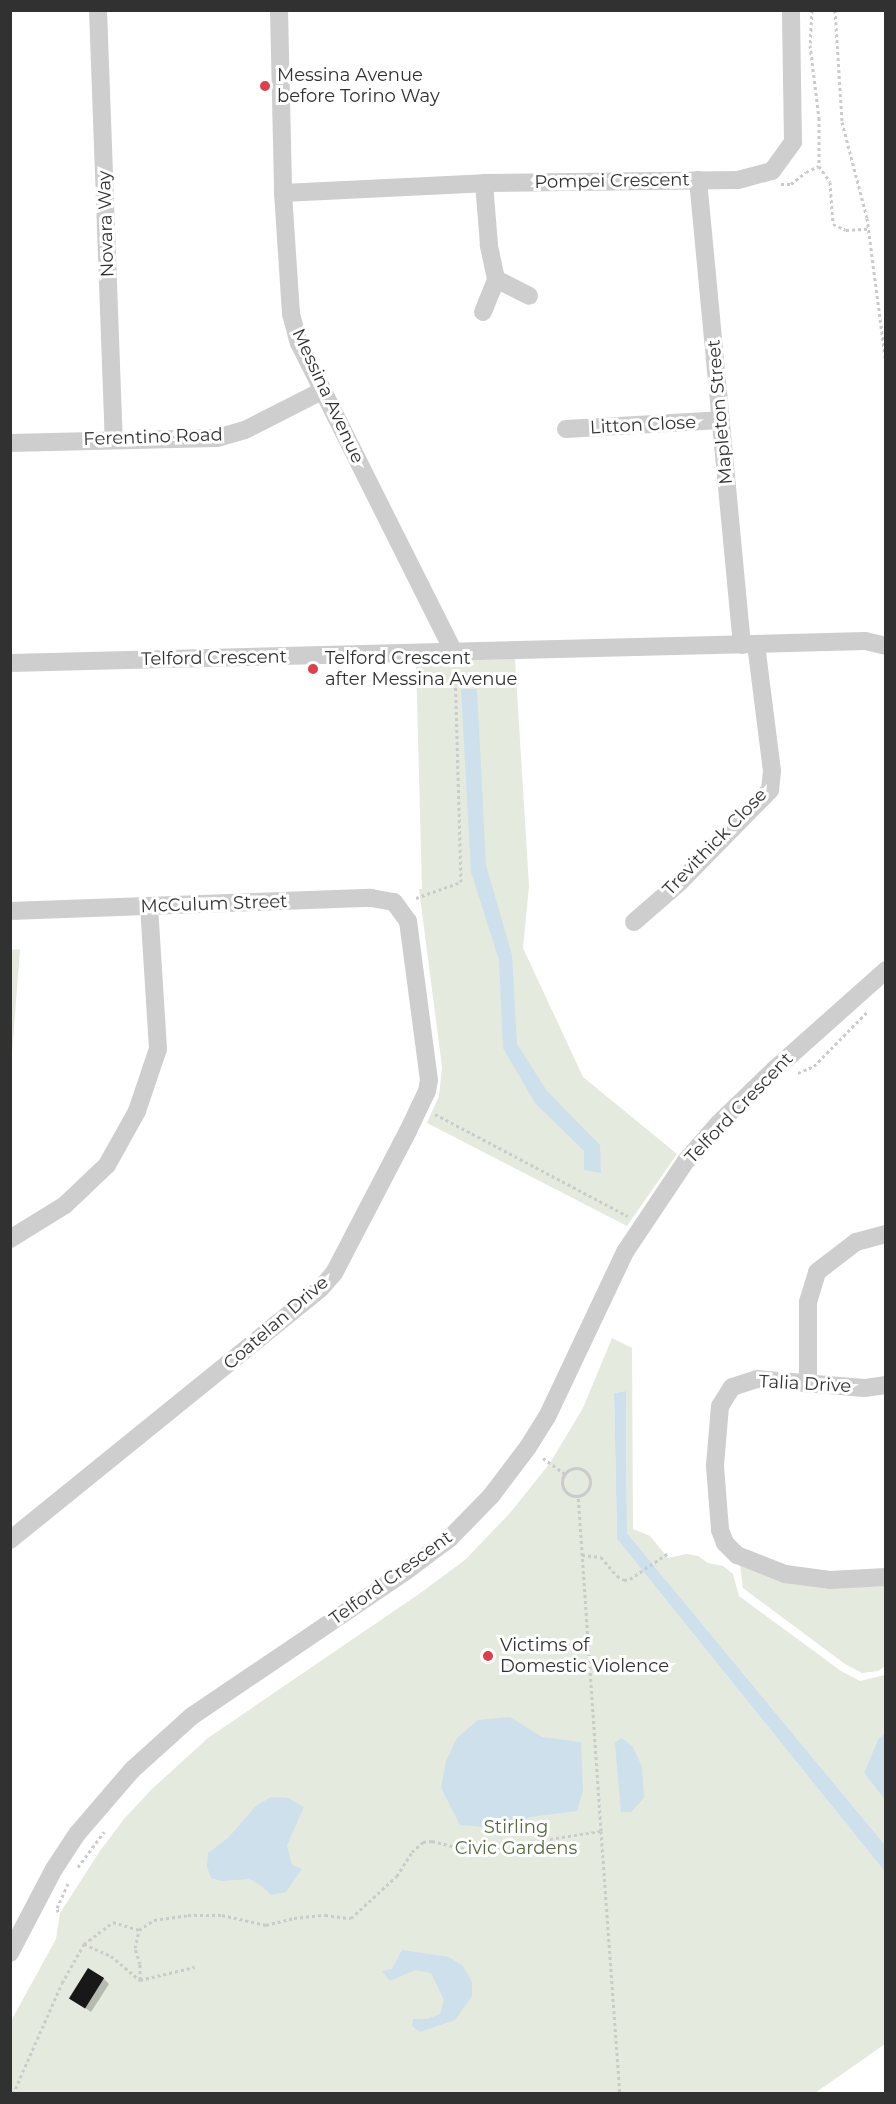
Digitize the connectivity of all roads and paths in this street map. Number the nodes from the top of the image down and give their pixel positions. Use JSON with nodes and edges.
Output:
{"nodes":[{"id":1,"x":98,"y":10,"type":"edge"},
{"id":2,"x":279,"y":10,"type":"edge"},
{"id":3,"x":791,"y":10,"type":"edge"},
{"id":4,"x":812,"y":10,"type":"edge"},
{"id":5,"x":835,"y":10,"type":"edge"},
{"id":6,"x":698,"y":180,"type":"junction"},
{"id":7,"x":484,"y":183,"type":"junction"},
{"id":8,"x":283,"y":193,"type":"junction"},
{"id":9,"x":868,"y":229,"type":"junction"},
{"id":10,"x":496,"y":279,"type":"junction"},
{"id":11,"x":529,"y":296,"type":"dead end"},
{"id":12,"x":483,"y":312,"type":"dead end"},
{"id":13,"x":885,"y":364,"type":"edge"},
{"id":14,"x":322,"y":391,"type":"junction"},
{"id":15,"x":720,"y":420,"type":"junction"},
{"id":16,"x":566,"y":429,"type":"dead end"},
{"id":17,"x":114,"y":438,"type":"junction"},
{"id":18,"x":10,"y":442,"type":"edge"},
{"id":19,"x":749,"y":645,"type":"junction"},
{"id":20,"x":885,"y":646,"type":"edge"},
{"id":21,"x":454,"y":652,"type":"junction"},
{"id":22,"x":10,"y":663,"type":"edge"},
{"id":23,"x":416,"y":898,"type":"dead end"},
{"id":24,"x":149,"y":906,"type":"junction"},
{"id":25,"x":10,"y":911,"type":"edge"},
{"id":26,"x":408,"y":921,"type":"joint"},
{"id":27,"x":634,"y":922,"type":"dead end"},
{"id":28,"x":882,"y":980,"type":"edge"},
{"id":29,"x":873,"y":1006,"type":"dead end"},
{"id":30,"x":796,"y":1074,"type":"dead end"},
{"id":31,"x":420,"y":1106,"type":"junction"},
{"id":32,"x":642,"y":1224,"type":"junction"},
{"id":33,"x":885,"y":1234,"type":"edge"},
{"id":34,"x":10,"y":1239,"type":"edge"},
{"id":35,"x":808,"y":1384,"type":"junction"},
{"id":36,"x":885,"y":1384,"type":"edge"},
{"id":37,"x":548,"y":1450,"type":"dead end"},
{"id":38,"x":543,"y":1458,"type":"junction"},
{"id":39,"x":537,"y":1466,"type":"dead end"},
{"id":40,"x":564,"y":1473,"type":"junction"},
{"id":41,"x":578,"y":1497,"type":"junction"},
{"id":42,"x":10,"y":1540,"type":"edge"},
{"id":43,"x":667,"y":1554,"type":"dead end"},
{"id":44,"x":582,"y":1555,"type":"junction"},
{"id":45,"x":885,"y":1577,"type":"edge"},
{"id":46,"x":105,"y":1830,"type":"dead end"},
{"id":47,"x":601,"y":1831,"type":"junction"},
{"id":48,"x":76,"y":1870,"type":"dead end"},
{"id":49,"x":70,"y":1878,"type":"dead end"},
{"id":50,"x":58,"y":1912,"type":"dead end"},
{"id":51,"x":139,"y":1930,"type":"junction"},
{"id":52,"x":84,"y":1944,"type":"junction"},
{"id":53,"x":10,"y":1953,"type":"edge"},
{"id":54,"x":194,"y":1967,"type":"dead end"},
{"id":55,"x":140,"y":1980,"type":"junction"},
{"id":56,"x":13,"y":2094,"type":"edge"},
{"id":57,"x":620,"y":2094,"type":"edge"}],
"edges":[{"from":1,"to":17,"type":"street","name":"Novara Way"},
{"from":2,"to":8,"type":"street","name":"Messina Avenue"},
{"from":3,"to":6,"type":"street","name":"Pompei Crescent"},
{"from":4,"to":9,"type":"path"},
{"from":5,"to":9,"type":"path"},
{"from":6,"to":7,"type":"street","name":"Pompei Crescent"},
{"from":6,"to":15,"type":"street","name":"Mapleton Street"},
{"from":7,"to":8,"type":"street","name":"Pompei Crescent"},
{"from":7,"to":10,"type":"street"},
{"from":8,"to":14,"type":"street","name":"Messina Avenue"},
{"from":9,"to":13,"type":"path"},
{"from":10,"to":11,"type":"street"},
{"from":10,"to":12,"type":"street"},
{"from":14,"to":17,"type":"street","name":"Ferentino Road"},
{"from":14,"to":21,"type":"street","name":"Messina Avenue"},
{"from":15,"to":16,"type":"street","name":"Litton Close"},
{"from":15,"to":19,"type":"street","name":"Mapleton Street"},
{"from":17,"to":18,"type":"street","name":"Ferentino Road"},
{"from":19,"to":20,"type":"street","name":"Telford Crescent"},
{"from":19,"to":21,"type":"street","name":"Telford Crescent"},
{"from":19,"to":27,"type":"street","name":"Trevithick Close"},
{"from":21,"to":22,"type":"street","name":"Telford Crescent"},
{"from":21,"to":23,"type":"path"},
{"from":24,"to":25,"type":"street","name":"McCulum Street"},
{"from":24,"to":26,"type":"street","name":"McCulum Street"},
{"from":24,"to":34,"type":"street"},
{"from":26,"to":31,"type":"street","name":"Coatelan Drive"},
{"from":28,"to":32,"type":"street","name":"Telford Crescent"},
{"from":29,"to":30,"type":"path"},
{"from":31,"to":32,"type":"path"},
{"from":31,"to":42,"type":"street","name":"Coatelan Drive"},
{"from":32,"to":53,"type":"street","name":"Telford Crescent"},
{"from":33,"to":35,"type":"street"},
{"from":35,"to":36,"type":"street","name":"Talia Drive"},
{"from":35,"to":45,"type":"street","name":"Talia Drive"},
{"from":37,"to":38,"type":"path"},
{"from":38,"to":39,"type":"path"},
{"from":38,"to":40,"type":"path"},
{"from":40,"to":41,"type":"path"},
{"from":40,"to":41,"type":"path"},
{"from":41,"to":44,"type":"path"},
{"from":43,"to":44,"type":"path"},
{"from":44,"to":47,"type":"path"},
{"from":46,"to":48,"type":"path"},
{"from":47,"to":51,"type":"path"},
{"from":47,"to":57,"type":"path"},
{"from":49,"to":50,"type":"path"},
{"from":51,"to":52,"type":"path"},
{"from":51,"to":55,"type":"path"},
{"from":52,"to":55,"type":"path"},
{"from":52,"to":56,"type":"path"},
{"from":54,"to":55,"type":"path"}]}
